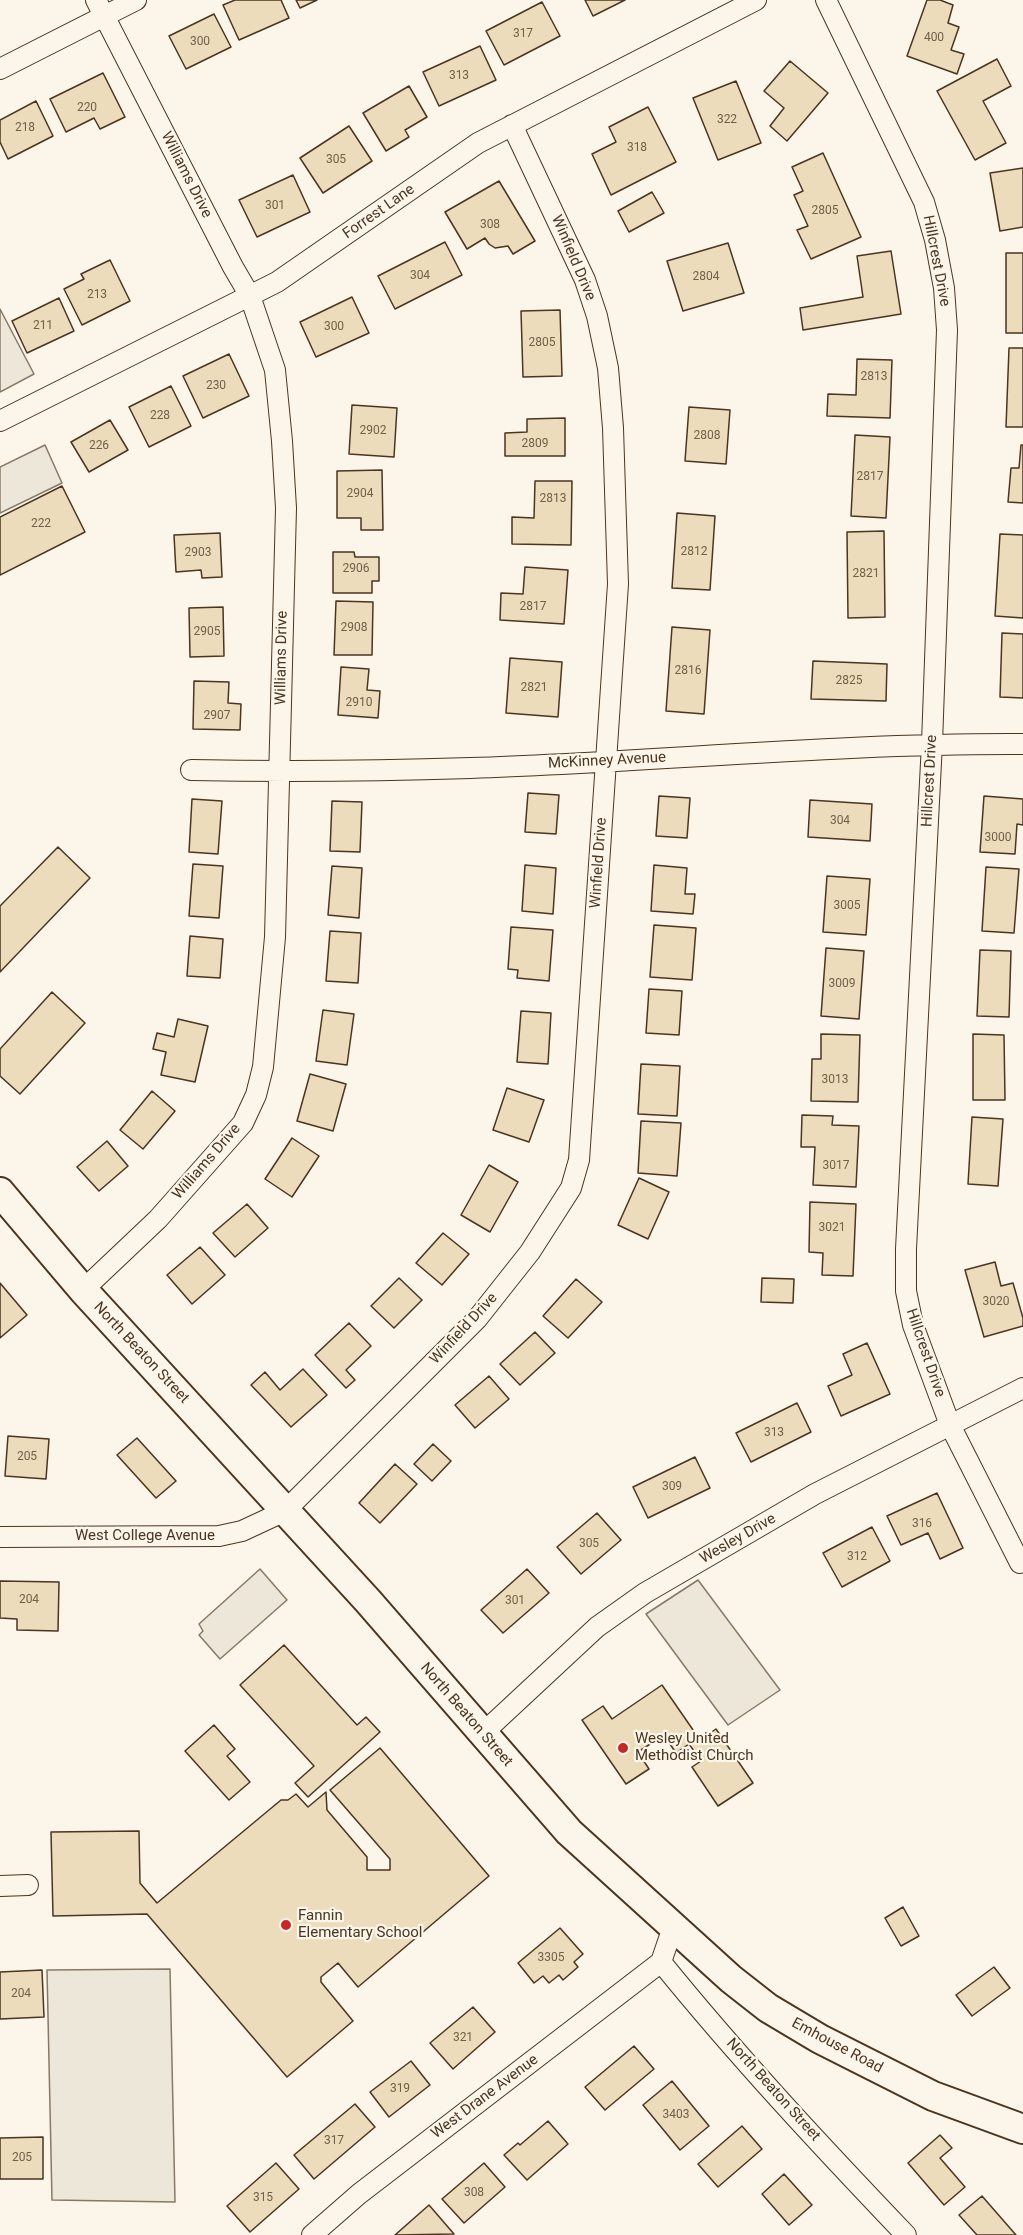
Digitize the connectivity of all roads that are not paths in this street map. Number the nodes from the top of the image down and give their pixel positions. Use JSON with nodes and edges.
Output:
{"nodes":[{"id":1,"x":136,"y":0,"type":"edge"},
{"id":2,"x":756,"y":0,"type":"edge"},
{"id":3,"x":826,"y":0,"type":"edge"},
{"id":4,"x":100,"y":8,"type":"edge"},
{"id":5,"x":0,"y":69,"type":"edge"},
{"id":6,"x":512,"y":125,"type":"junction"},
{"id":7,"x":250,"y":296,"type":"junction"},
{"id":8,"x":0,"y":421,"type":"edge"},
{"id":9,"x":932,"y":743,"type":"junction"},
{"id":10,"x":1023,"y":744,"type":"edge"},
{"id":11,"x":606,"y":761,"type":"junction"},
{"id":12,"x":191,"y":770,"type":"dead end"},
{"id":13,"x":279,"y":772,"type":"junction"},
{"id":14,"x":0,"y":1192,"type":"edge"},
{"id":15,"x":83,"y":1290,"type":"junction"},
{"id":16,"x":1023,"y":1388,"type":"edge"},
{"id":17,"x":950,"y":1425,"type":"junction"},
{"id":18,"x":285,"y":1511,"type":"junction"},
{"id":19,"x":0,"y":1537,"type":"edge"},
{"id":20,"x":1020,"y":1563,"type":"dead end"},
{"id":21,"x":482,"y":1734,"type":"junction"},
{"id":22,"x":28,"y":1885,"type":"dead end"},
{"id":23,"x":0,"y":1886,"type":"edge"},
{"id":24,"x":673,"y":1927,"type":"junction"},
{"id":25,"x":661,"y":1962,"type":"junction"},
{"id":26,"x":1023,"y":2129,"type":"edge"},
{"id":27,"x":312,"y":2235,"type":"edge"},
{"id":28,"x":906,"y":2235,"type":"edge"}],
"edges":[{"from":1,"to":4,"type":"street"},
{"from":2,"to":6,"type":"street","name":"Forrest Lane"},
{"from":3,"to":9,"type":"street","name":"Hillcrest Drive"},
{"from":4,"to":5,"type":"street"},
{"from":4,"to":7,"type":"street","name":"Williams Drive"},
{"from":6,"to":7,"type":"street","name":"Forrest Lane"},
{"from":6,"to":11,"type":"street","name":"Winfield Drive"},
{"from":7,"to":8,"type":"street","name":"Forrest Lane"},
{"from":7,"to":13,"type":"street","name":"Williams Drive"},
{"from":9,"to":10,"type":"street","name":"McKinney Avenue"},
{"from":9,"to":11,"type":"street","name":"McKinney Avenue"},
{"from":9,"to":17,"type":"street","name":"Hillcrest Drive"},
{"from":11,"to":13,"type":"street","name":"McKinney Avenue"},
{"from":11,"to":18,"type":"street","name":"Winfield Drive"},
{"from":12,"to":13,"type":"street","name":"McKinney Avenue"},
{"from":13,"to":15,"type":"street","name":"Williams Drive"},
{"from":14,"to":15,"type":"main road","name":"North Beaton Street"},
{"from":15,"to":18,"type":"main road","name":"North Beaton Street"},
{"from":16,"to":17,"type":"street","name":"Wesley Drive"},
{"from":17,"to":20,"type":"street","name":"Hillcrest Drive"},
{"from":17,"to":21,"type":"street","name":"Wesley Drive"},
{"from":18,"to":19,"type":"street","name":"West College Avenue"},
{"from":18,"to":21,"type":"main road","name":"North Beaton Street"},
{"from":21,"to":24,"type":"main road","name":"North Beaton Street"},
{"from":22,"to":23,"type":"street"},
{"from":24,"to":25,"type":"street"},
{"from":24,"to":26,"type":"main road","name":"Emhouse Road"},
{"from":25,"to":27,"type":"street","name":"West Drane Avenue"},
{"from":25,"to":28,"type":"street","name":"North Beaton Street"}]}
